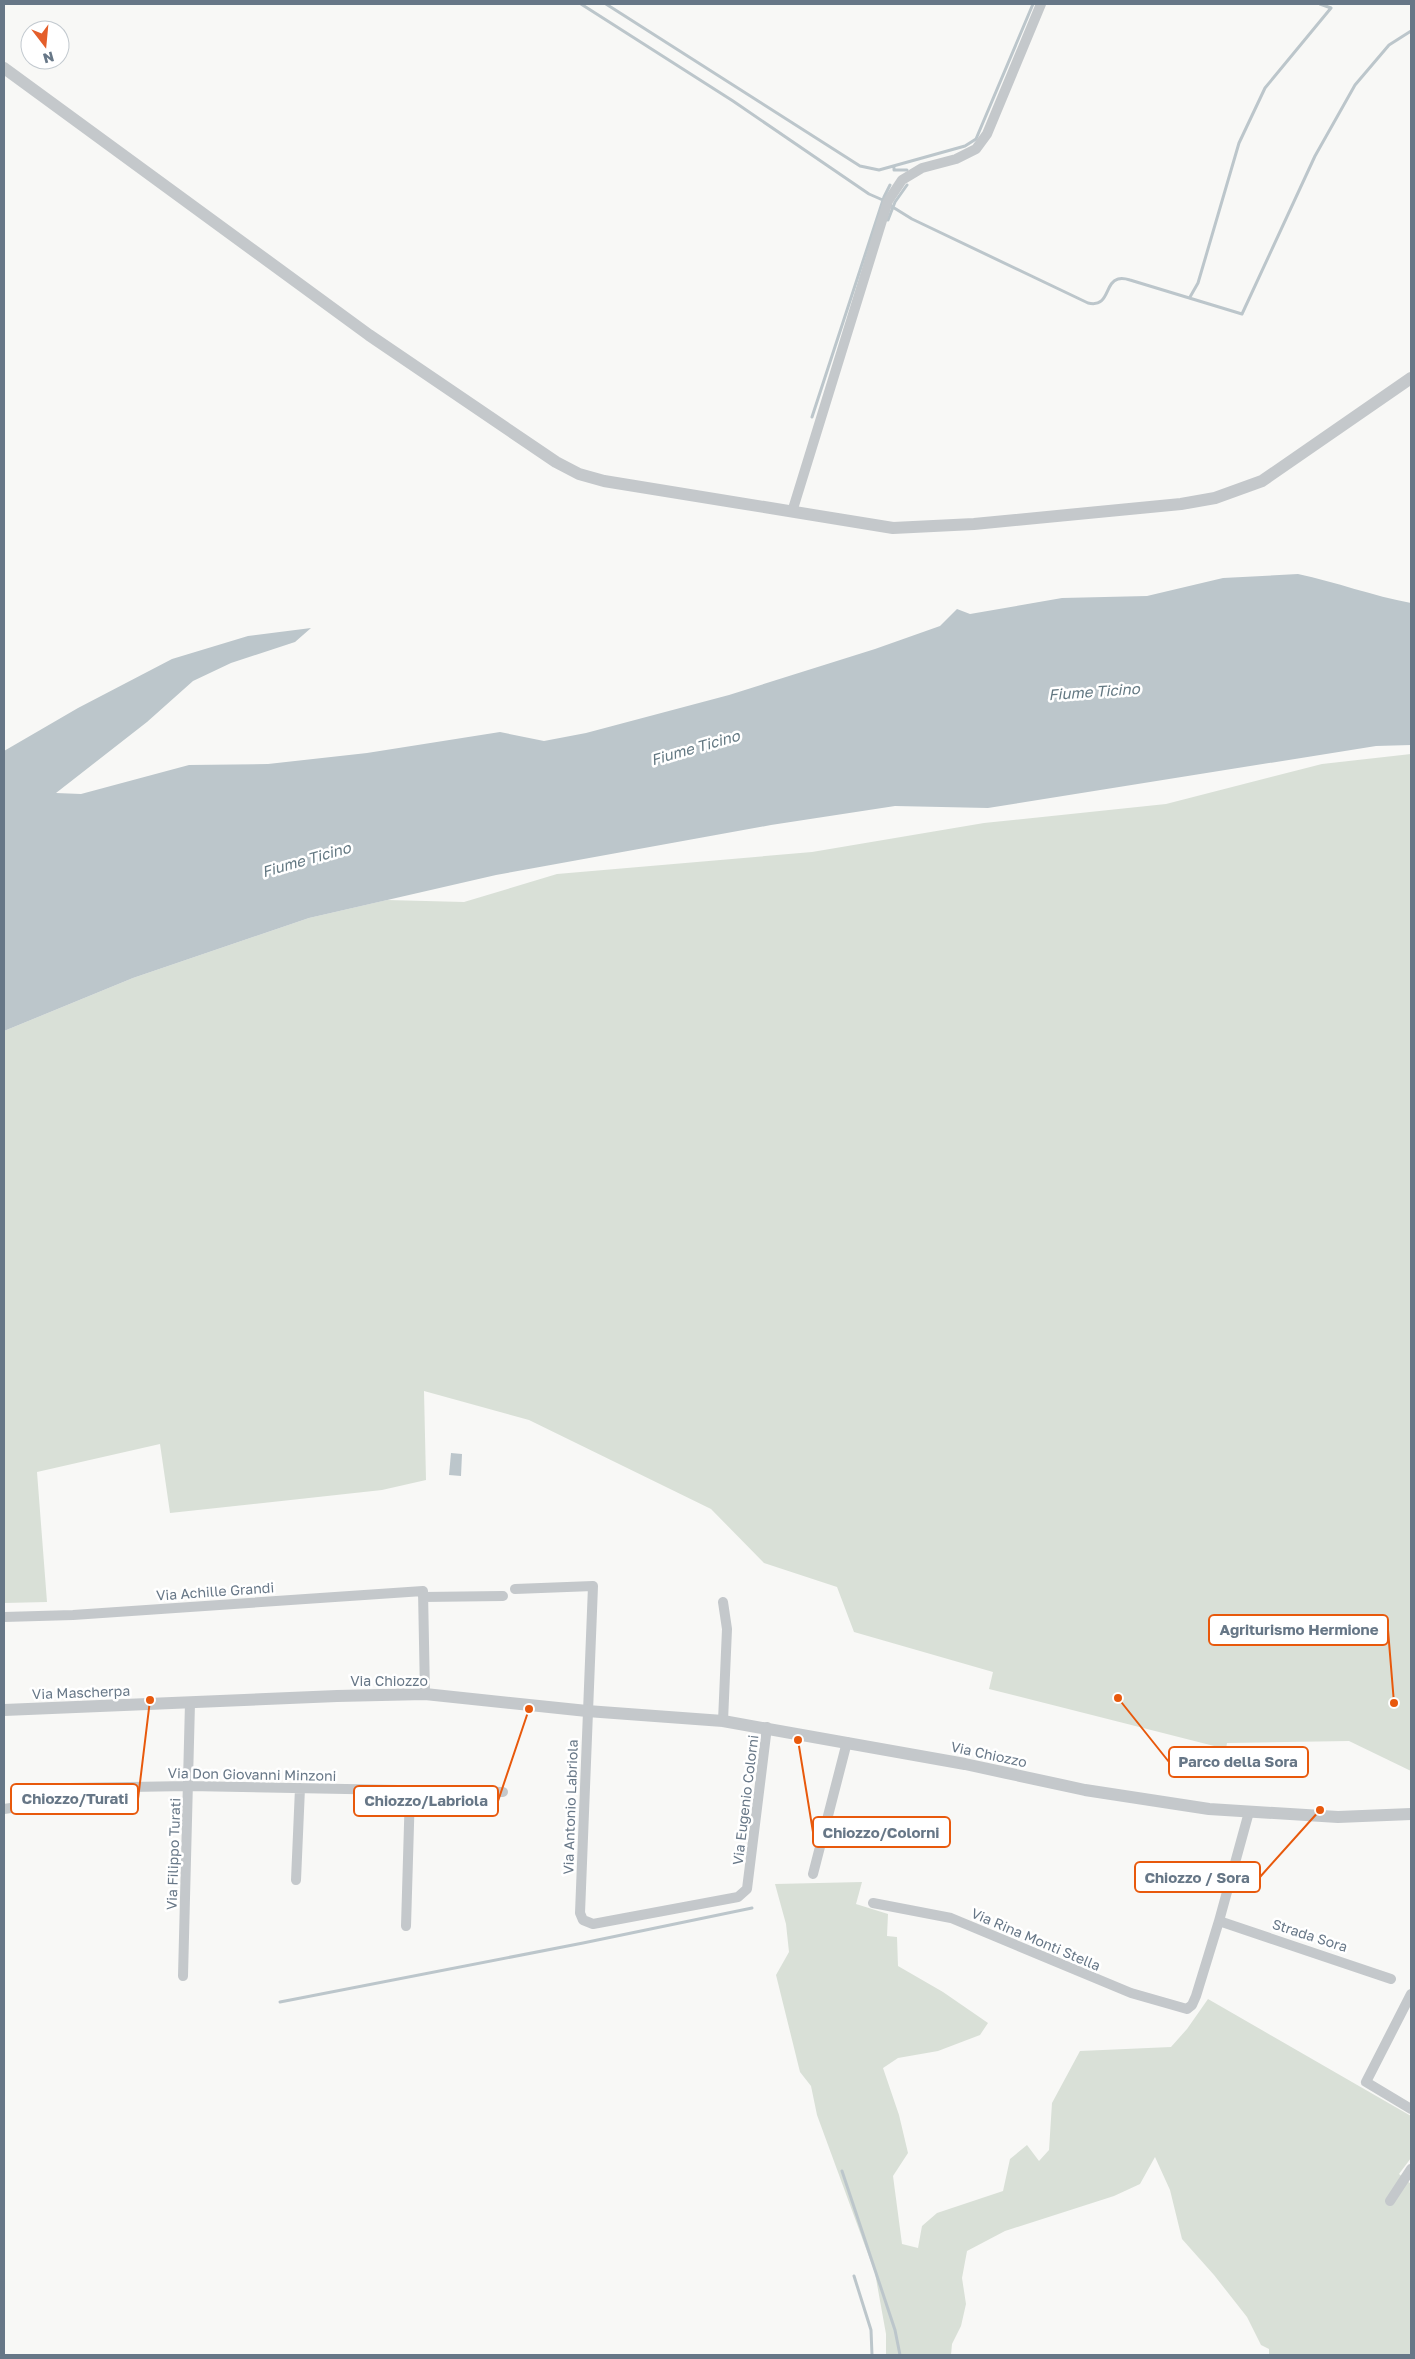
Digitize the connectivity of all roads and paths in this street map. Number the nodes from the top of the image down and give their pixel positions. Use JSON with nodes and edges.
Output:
{"nodes":[{"id":1,"x":1041,"y":4,"type":"edge"},
{"id":2,"x":4,"y":68,"type":"edge"},
{"id":3,"x":1411,"y":378,"type":"edge"},
{"id":4,"x":792,"y":512,"type":"junction"},
{"id":5,"x":515,"y":1589,"type":"dead end"},
{"id":6,"x":503,"y":1596,"type":"dead end"},
{"id":7,"x":423,"y":1597,"type":"junction"},
{"id":8,"x":723,"y":1602,"type":"dead end"},
{"id":9,"x":4,"y":1617,"type":"edge"},
{"id":10,"x":425,"y":1694,"type":"junction"},
{"id":11,"x":190,"y":1703,"type":"junction"},
{"id":12,"x":4,"y":1710,"type":"edge"},
{"id":13,"x":587,"y":1711,"type":"junction"},
{"id":14,"x":723,"y":1721,"type":"junction"},
{"id":15,"x":767,"y":1727,"type":"junction"},
{"id":16,"x":847,"y":1742,"type":"junction"},
{"id":17,"x":189,"y":1786,"type":"junction"},
{"id":18,"x":300,"y":1788,"type":"junction"},
{"id":19,"x":410,"y":1791,"type":"junction"},
{"id":20,"x":503,"y":1792,"type":"dead end"},
{"id":21,"x":4,"y":1809,"type":"edge"},
{"id":22,"x":1249,"y":1812,"type":"junction"},
{"id":23,"x":1411,"y":1814,"type":"edge"},
{"id":24,"x":813,"y":1874,"type":"dead end"},
{"id":25,"x":749,"y":1876,"type":"joint"},
{"id":26,"x":296,"y":1880,"type":"dead end"},
{"id":27,"x":872,"y":1903,"type":"dead end"},
{"id":28,"x":1219,"y":1921,"type":"junction"},
{"id":29,"x":406,"y":1926,"type":"dead end"},
{"id":30,"x":183,"y":1976,"type":"dead end"},
{"id":31,"x":1391,"y":1979,"type":"dead end"},
{"id":32,"x":1411,"y":1994,"type":"edge"},
{"id":33,"x":1411,"y":2109,"type":"edge"},
{"id":34,"x":1411,"y":2169,"type":"edge"},
{"id":35,"x":1390,"y":2202,"type":"dead end"}],
"edges":[{"from":1,"to":4,"type":"street"},
{"from":2,"to":4,"type":"street"},
{"from":3,"to":4,"type":"street"},
{"from":5,"to":13,"type":"street"},
{"from":6,"to":7,"type":"street","name":"Via Achille Grandi"},
{"from":7,"to":9,"type":"street","name":"Via Achille Grandi"},
{"from":7,"to":10,"type":"street"},
{"from":8,"to":14,"type":"street"},
{"from":10,"to":11,"type":"street","name":"Via Chiozzo"},
{"from":10,"to":13,"type":"street","name":"Via Chiozzo"},
{"from":11,"to":12,"type":"street","name":"Via Mascherpa"},
{"from":11,"to":17,"type":"street","name":"Via Filippo Turati"},
{"from":13,"to":14,"type":"street","name":"Via Chiozzo"},
{"from":13,"to":25,"type":"street","name":"Via Antonio Labriola"},
{"from":14,"to":15,"type":"street","name":"Via Chiozzo"},
{"from":15,"to":16,"type":"street","name":"Via Chiozzo"},
{"from":15,"to":25,"type":"street","name":"Via Eugenio Colorni"},
{"from":16,"to":22,"type":"street","name":"Via Chiozzo"},
{"from":16,"to":24,"type":"street"},
{"from":17,"to":18,"type":"street","name":"Via Don Giovanni Minzoni"},
{"from":17,"to":21,"type":"street","name":"Via Don Giovanni Minzoni"},
{"from":17,"to":30,"type":"street","name":"Via Filippo Turati"},
{"from":18,"to":19,"type":"street","name":"Via Don Giovanni Minzoni"},
{"from":18,"to":26,"type":"street"},
{"from":19,"to":20,"type":"street","name":"Via Don Giovanni Minzoni"},
{"from":19,"to":29,"type":"street"},
{"from":22,"to":23,"type":"street"},
{"from":22,"to":28,"type":"street"},
{"from":27,"to":28,"type":"street","name":"Via Rina Monti Stella"},
{"from":28,"to":31,"type":"street","name":"Strada Sora"},
{"from":32,"to":33,"type":"street"},
{"from":34,"to":35,"type":"street"}]}
